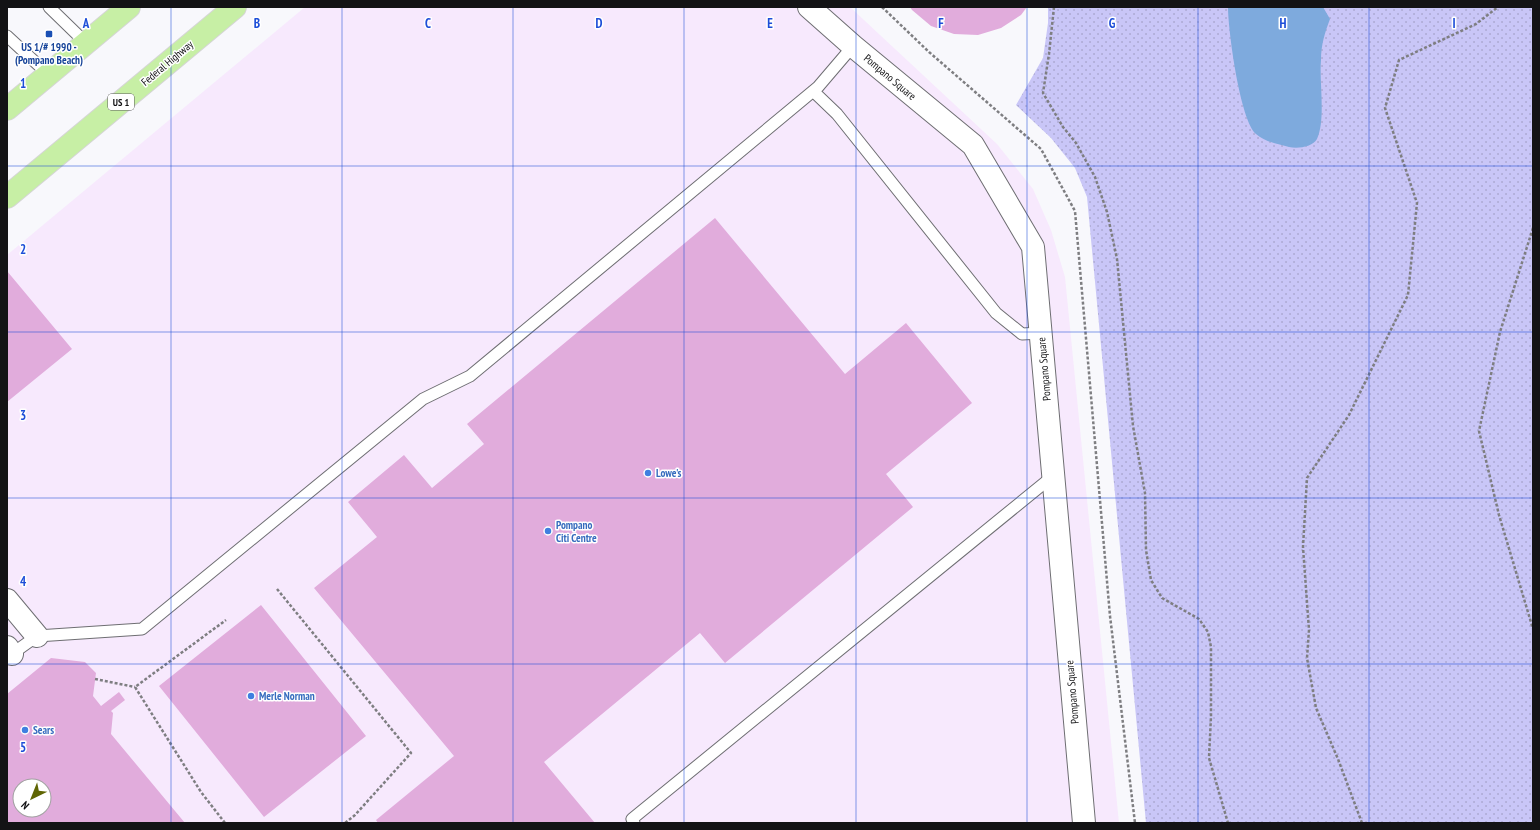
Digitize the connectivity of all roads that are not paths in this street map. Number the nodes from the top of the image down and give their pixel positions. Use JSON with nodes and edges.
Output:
{"nodes":[{"id":1,"x":48,"y":7,"type":"edge"},
{"id":2,"x":129,"y":7,"type":"edge"},
{"id":3,"x":235,"y":7,"type":"edge"},
{"id":4,"x":809,"y":7,"type":"edge"},
{"id":5,"x":7,"y":36,"type":"edge"},
{"id":6,"x":86,"y":43,"type":"junction"},
{"id":7,"x":853,"y":46,"type":"junction"},
{"id":8,"x":48,"y":74,"type":"junction"},
{"id":9,"x":813,"y":90,"type":"junction"},
{"id":10,"x":7,"y":109,"type":"edge"},
{"id":11,"x":7,"y":197,"type":"edge"},
{"id":12,"x":1041,"y":333,"type":"junction"},
{"id":13,"x":1053,"y":476,"type":"junction"},
{"id":14,"x":7,"y":600,"type":"edge"},
{"id":15,"x":36,"y":636,"type":"junction"},
{"id":16,"x":9,"y":653,"type":"edge"},
{"id":17,"x":634,"y":823,"type":"edge"},
{"id":18,"x":1084,"y":823,"type":"edge"}],
"edges":[{"from":1,"to":6,"type":"lane"},
{"from":2,"to":6,"type":"main road"},
{"from":3,"to":11,"type":"main road","name":"Federal Highway","number":"US 1"},
{"from":4,"to":7,"type":"street","name":"Pompano Square"},
{"from":5,"to":8,"type":"lane"},
{"from":6,"to":8,"type":"main road"},
{"from":7,"to":9,"type":"lane"},
{"from":7,"to":12,"type":"street","name":"Pompano Square"},
{"from":8,"to":10,"type":"main road"},
{"from":9,"to":12,"type":"lane"},
{"from":9,"to":15,"type":"lane"},
{"from":12,"to":13,"type":"street","name":"Pompano Square"},
{"from":13,"to":17,"type":"lane"},
{"from":13,"to":18,"type":"street","name":"Pompano Square"},
{"from":14,"to":15,"type":"street"},
{"from":15,"to":16,"type":"lane"}]}
